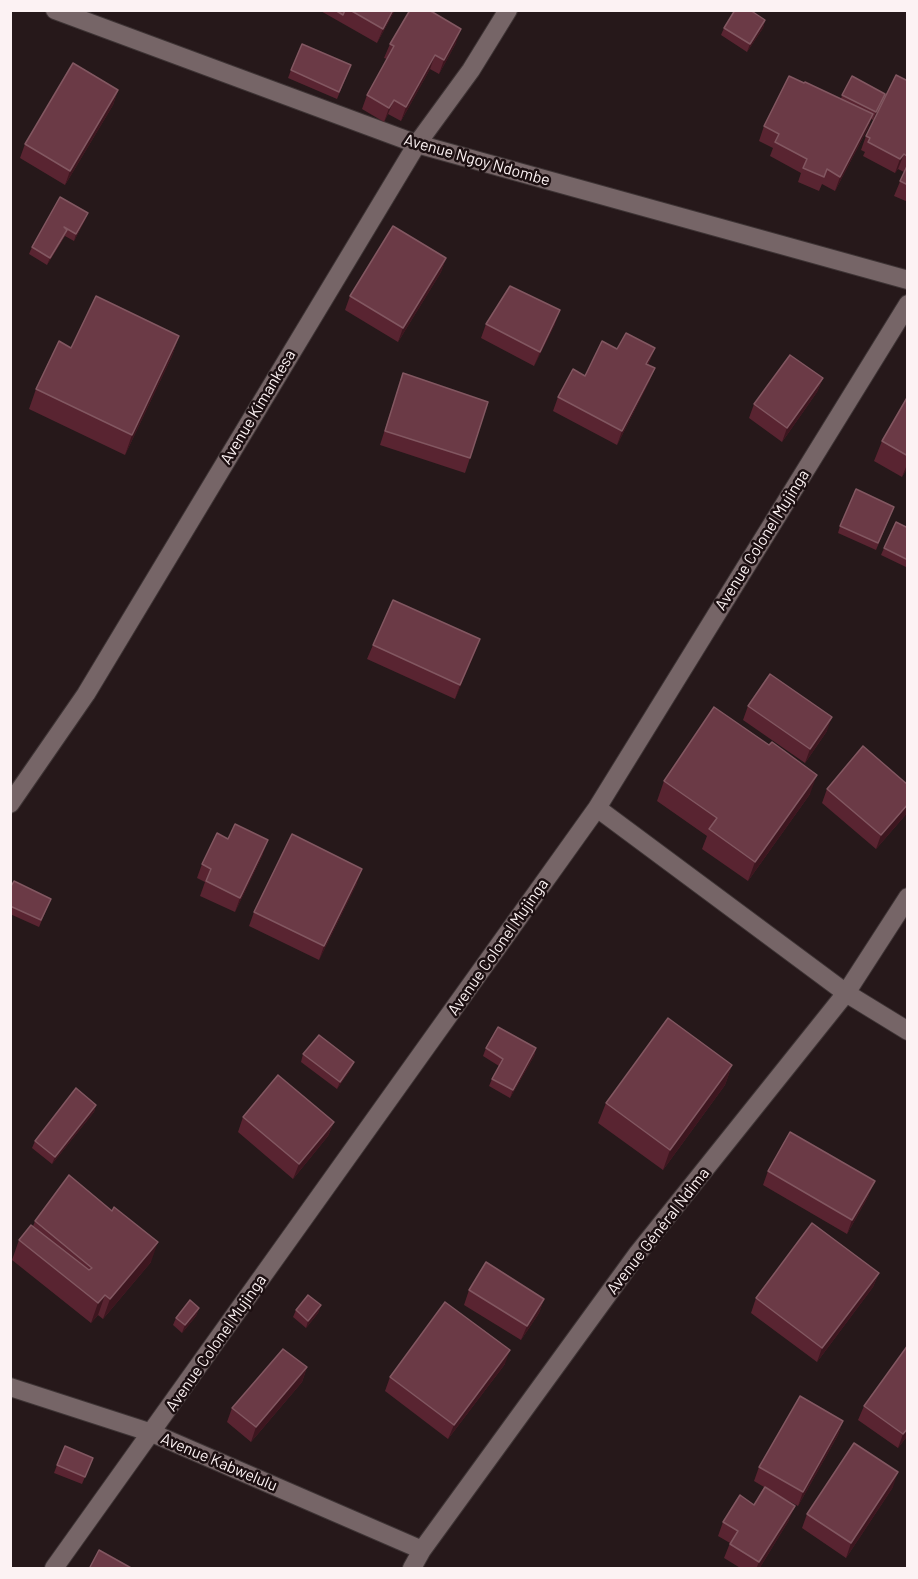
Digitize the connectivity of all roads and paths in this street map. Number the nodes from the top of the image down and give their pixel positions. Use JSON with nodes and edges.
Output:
{"nodes":[{"id":1,"x":55,"y":10,"type":"edge"},
{"id":2,"x":508,"y":10,"type":"edge"},
{"id":3,"x":417,"y":144,"type":"junction"},
{"id":4,"x":908,"y":280,"type":"edge"},
{"id":5,"x":908,"y":303,"type":"edge"},
{"id":6,"x":10,"y":804,"type":"edge"},
{"id":7,"x":597,"y":808,"type":"junction"},
{"id":8,"x":908,"y":897,"type":"edge"},
{"id":9,"x":846,"y":993,"type":"junction"},
{"id":10,"x":908,"y":1031,"type":"edge"},
{"id":11,"x":10,"y":1387,"type":"edge"},
{"id":12,"x":152,"y":1433,"type":"junction"},
{"id":13,"x":422,"y":1550,"type":"junction"},
{"id":14,"x":54,"y":1569,"type":"edge"},
{"id":15,"x":412,"y":1569,"type":"edge"}],
"edges":[{"from":1,"to":3,"type":"street","name":"Avenue Ngoy Ndombe"},
{"from":2,"to":3,"type":"street","name":"Avenue Kimankesa"},
{"from":3,"to":4,"type":"street","name":"Avenue Ngoy Ndombe"},
{"from":3,"to":6,"type":"street","name":"Avenue Kimankesa"},
{"from":5,"to":7,"type":"street","name":"Avenue Colonel Mujinga"},
{"from":7,"to":9,"type":"street"},
{"from":7,"to":12,"type":"street","name":"Avenue Colonel Mujinga"},
{"from":8,"to":9,"type":"street","name":"Avenue Général Ndima"},
{"from":9,"to":10,"type":"street"},
{"from":9,"to":13,"type":"street","name":"Avenue Général Ndima"},
{"from":11,"to":12,"type":"street","name":"Avenue Kabwelulu"},
{"from":12,"to":13,"type":"street","name":"Avenue Kabwelulu"},
{"from":12,"to":14,"type":"street","name":"Avenue Colonel Mujinga"},
{"from":13,"to":15,"type":"street","name":"Avenue Général Ndima"}]}
